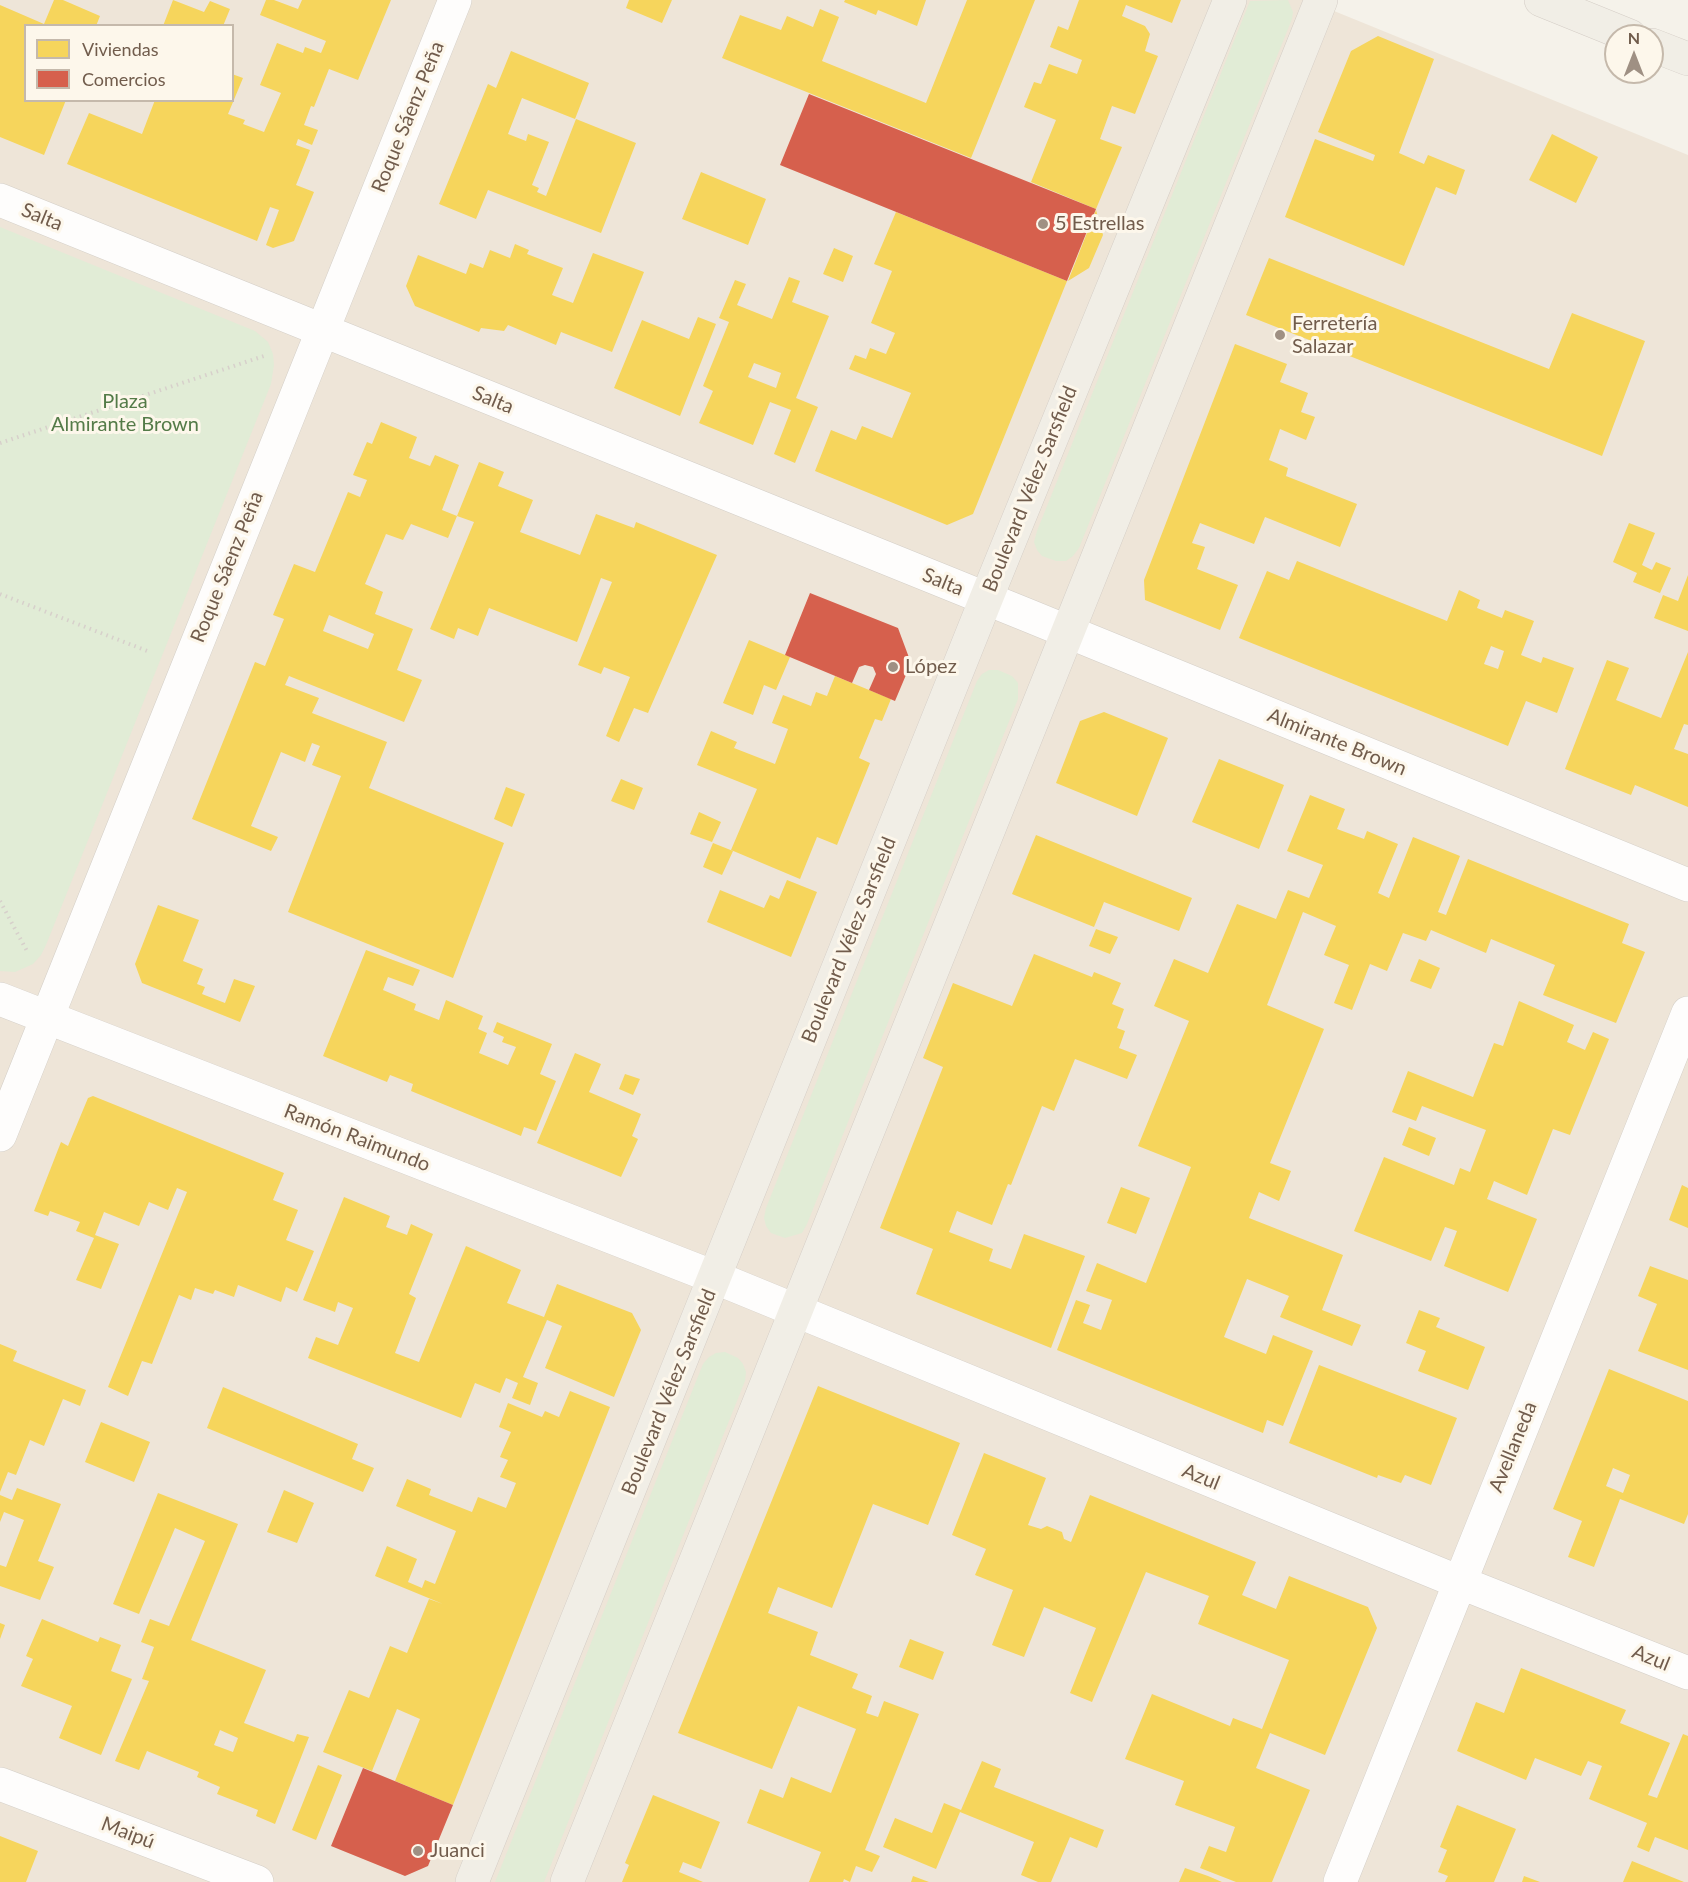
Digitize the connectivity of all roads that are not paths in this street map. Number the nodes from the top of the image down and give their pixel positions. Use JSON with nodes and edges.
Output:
{"nodes":[{"id":1,"x":455,"y":0,"type":"edge"},
{"id":2,"x":1230,"y":0,"type":"edge"},
{"id":3,"x":1321,"y":0,"type":"edge"},
{"id":4,"x":1541,"y":0,"type":"edge"},
{"id":5,"x":1604,"y":25,"type":"edge"},
{"id":6,"x":1664,"y":50,"type":"edge"},
{"id":7,"x":1688,"y":59,"type":"edge"},
{"id":8,"x":0,"y":200,"type":"edge"},
{"id":9,"x":322,"y":330,"type":"junction"},
{"id":10,"x":986,"y":599,"type":"junction"},
{"id":11,"x":1068,"y":632,"type":"junction"},
{"id":12,"x":1688,"y":885,"type":"edge"},
{"id":13,"x":0,"y":999,"type":"edge"},
{"id":14,"x":1688,"y":1013,"type":"edge"},
{"id":15,"x":46,"y":1018,"type":"junction"},
{"id":16,"x":0,"y":1136,"type":"edge"},
{"id":17,"x":714,"y":1277,"type":"junction"},
{"id":18,"x":796,"y":1311,"type":"junction"},
{"id":19,"x":1458,"y":1582,"type":"junction"},
{"id":20,"x":1688,"y":1673,"type":"edge"},
{"id":21,"x":0,"y":1784,"type":"edge"},
{"id":22,"x":257,"y":1882,"type":"edge"},
{"id":23,"x":472,"y":1882,"type":"edge"},
{"id":24,"x":567,"y":1882,"type":"edge"},
{"id":25,"x":1340,"y":1882,"type":"edge"}],
"edges":[{"from":1,"to":9,"type":"street","name":"Roque Sáenz Peña"},
{"from":2,"to":10,"type":"main road","name":"Boulevard Vélez Sarsfield"},
{"from":3,"to":11,"type":"main road"},
{"from":4,"to":5,"type":"main road"},
{"from":6,"to":7,"type":"main road"},
{"from":8,"to":9,"type":"street","name":"Salta"},
{"from":9,"to":10,"type":"street","name":"Salta"},
{"from":9,"to":15,"type":"street","name":"Roque Sáenz Peña"},
{"from":10,"to":11,"type":"street","name":"Almirante Brown"},
{"from":10,"to":17,"type":"main road","name":"Boulevard Vélez Sarsfield"},
{"from":11,"to":12,"type":"street","name":"Almirante Brown"},
{"from":11,"to":18,"type":"main road"},
{"from":13,"to":15,"type":"street","name":"Ramón Raimundo"},
{"from":14,"to":19,"type":"street","name":"Avellaneda"},
{"from":15,"to":16,"type":"street","name":"Roque Sáenz Peña"},
{"from":15,"to":17,"type":"street","name":"Ramón Raimundo"},
{"from":17,"to":18,"type":"street","name":"Azul"},
{"from":17,"to":23,"type":"main road","name":"Boulevard Vélez Sarsfield"},
{"from":18,"to":19,"type":"street","name":"Azul"},
{"from":18,"to":24,"type":"main road"},
{"from":19,"to":20,"type":"street","name":"Azul"},
{"from":19,"to":25,"type":"street","name":"Avellaneda"},
{"from":21,"to":22,"type":"street","name":"Maipú"}]}
